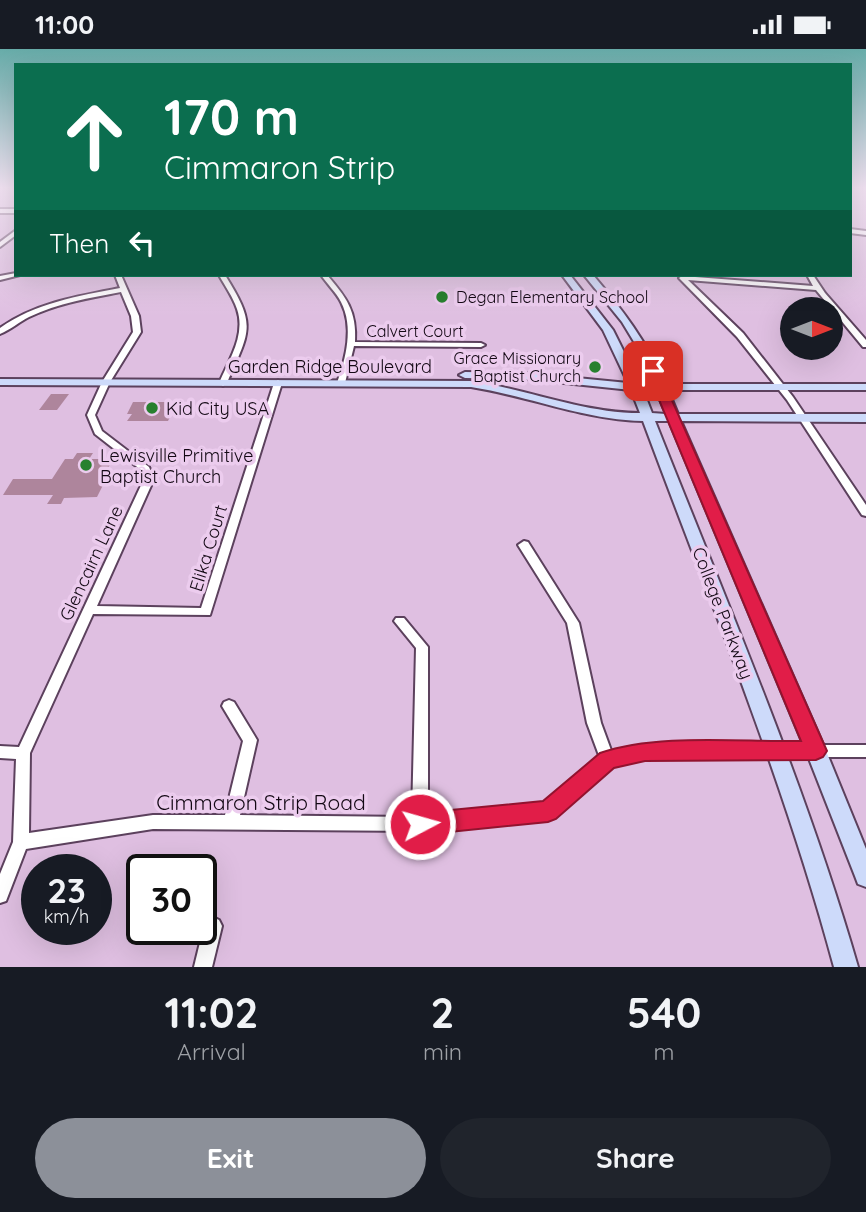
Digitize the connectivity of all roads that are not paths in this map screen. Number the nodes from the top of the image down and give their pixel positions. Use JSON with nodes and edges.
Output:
{"nodes":[{"id":1,"x":14,"y":234,"type":"edge"},
{"id":2,"x":0,"y":245,"type":"edge"},
{"id":3,"x":119,"y":277,"type":"edge"},
{"id":4,"x":223,"y":277,"type":"edge"},
{"id":5,"x":325,"y":277,"type":"edge"},
{"id":6,"x":568,"y":277,"type":"edge"},
{"id":7,"x":590,"y":277,"type":"edge"},
{"id":8,"x":811,"y":277,"type":"edge"},
{"id":9,"x":817,"y":288,"type":"junction"},
{"id":10,"x":124,"y":289,"type":"junction"},
{"id":11,"x":0,"y":332,"type":"edge"},
{"id":12,"x":349,"y":344,"type":"junction"},
{"id":13,"x":481,"y":345,"type":"dead end"},
{"id":14,"x":866,"y":345,"type":"edge"},
{"id":15,"x":0,"y":374,"type":"edge"},
{"id":16,"x":109,"y":378,"type":"junction"},
{"id":17,"x":225,"y":379,"type":"junction"},
{"id":18,"x":342,"y":379,"type":"junction"},
{"id":19,"x":0,"y":382,"type":"edge"},
{"id":20,"x":278,"y":383,"type":"junction"},
{"id":21,"x":636,"y":387,"type":"junction"},
{"id":22,"x":660,"y":387,"type":"junction"},
{"id":23,"x":780,"y":387,"type":"junction"},
{"id":24,"x":866,"y":387,"type":"edge"},
{"id":25,"x":648,"y":418,"type":"junction"},
{"id":26,"x":672,"y":418,"type":"junction"},
{"id":27,"x":803,"y":418,"type":"junction"},
{"id":28,"x":866,"y":418,"type":"edge"},
{"id":29,"x":866,"y":513,"type":"edge"},
{"id":30,"x":524,"y":545,"type":"dead end"},
{"id":31,"x":89,"y":610,"type":"junction"},
{"id":32,"x":400,"y":621,"type":"dead end"},
{"id":33,"x":229,"y":706,"type":"dead end"},
{"id":34,"x":776,"y":751,"type":"junction"},
{"id":35,"x":816,"y":751,"type":"junction"},
{"id":36,"x":866,"y":751,"type":"edge"},
{"id":37,"x":0,"y":753,"type":"edge"},
{"id":38,"x":23,"y":753,"type":"junction"},
{"id":39,"x":608,"y":760,"type":"junction"},
{"id":40,"x":230,"y":822,"type":"junction"},
{"id":41,"x":420,"y":824,"type":"junction"},
{"id":42,"x":21,"y":842,"type":"junction"},
{"id":43,"x":866,"y":876,"type":"edge"},
{"id":44,"x":0,"y":895,"type":"edge"},
{"id":45,"x":208,"y":945,"type":"edge"},
{"id":46,"x":203,"y":967,"type":"edge"},
{"id":47,"x":846,"y":967,"type":"edge"}],
"edges":[{"from":1,"to":2,"type":"street"},
{"from":3,"to":10,"type":"street","name":"Glencairn Lane"},
{"from":4,"to":17,"type":"street"},
{"from":5,"to":12,"type":"street"},
{"from":6,"to":21,"type":"main road","name":"College Parkway"},
{"from":7,"to":22,"type":"main road","name":"College Parkway"},
{"from":8,"to":9,"type":"street"},
{"from":9,"to":14,"type":"street"},
{"from":9,"to":23,"type":"street"},
{"from":10,"to":11,"type":"street"},
{"from":10,"to":16,"type":"street","name":"Glencairn Lane"},
{"from":12,"to":13,"type":"street","name":"Calvert Court"},
{"from":12,"to":18,"type":"street"},
{"from":15,"to":16,"type":"main road"},
{"from":16,"to":17,"type":"main road","name":"Garden Ridge Boulevard"},
{"from":16,"to":19,"type":"main road","name":"Garden Ridge Boulevard"},
{"from":16,"to":31,"type":"street","name":"Glencairn Lane"},
{"from":17,"to":18,"type":"main road"},
{"from":17,"to":20,"type":"main road","name":"Garden Ridge Boulevard"},
{"from":18,"to":20,"type":"main road","name":"Garden Ridge Boulevard"},
{"from":18,"to":21,"type":"main road"},
{"from":18,"to":25,"type":"main road","name":"Garden Ridge Boulevard"},
{"from":20,"to":31,"type":"street","name":"Elika Court"},
{"from":21,"to":22,"type":"main road"},
{"from":21,"to":25,"type":"main road","name":"College Parkway"},
{"from":22,"to":23,"type":"main road"},
{"from":22,"to":26,"type":"main road","name":"College Parkway"},
{"from":23,"to":24,"type":"main road"},
{"from":23,"to":27,"type":"street"},
{"from":25,"to":26,"type":"main road","name":"Garden Ridge Boulevard"},
{"from":25,"to":34,"type":"main road","name":"College Parkway"},
{"from":26,"to":27,"type":"main road","name":"Garden Ridge Boulevard"},
{"from":26,"to":35,"type":"main road","name":"College Parkway"},
{"from":27,"to":28,"type":"main road","name":"Garden Ridge Boulevard"},
{"from":27,"to":29,"type":"street"},
{"from":30,"to":39,"type":"street"},
{"from":31,"to":38,"type":"street","name":"Glencairn Lane"},
{"from":32,"to":41,"type":"street"},
{"from":33,"to":40,"type":"street"},
{"from":34,"to":35,"type":"street"},
{"from":34,"to":39,"type":"street"},
{"from":34,"to":47,"type":"main road","name":"College Parkway"},
{"from":35,"to":36,"type":"street"},
{"from":35,"to":43,"type":"main road","name":"College Parkway"},
{"from":37,"to":38,"type":"street"},
{"from":38,"to":42,"type":"street","name":"Glencairn Lane"},
{"from":39,"to":41,"type":"street","name":"Cimmaron Strip Road"},
{"from":40,"to":41,"type":"street","name":"Cimmaron Strip Road"},
{"from":40,"to":42,"type":"street","name":"Cimmaron Strip Road"},
{"from":42,"to":44,"type":"street","name":"Glencairn Lane"},
{"from":45,"to":46,"type":"street"}]}
